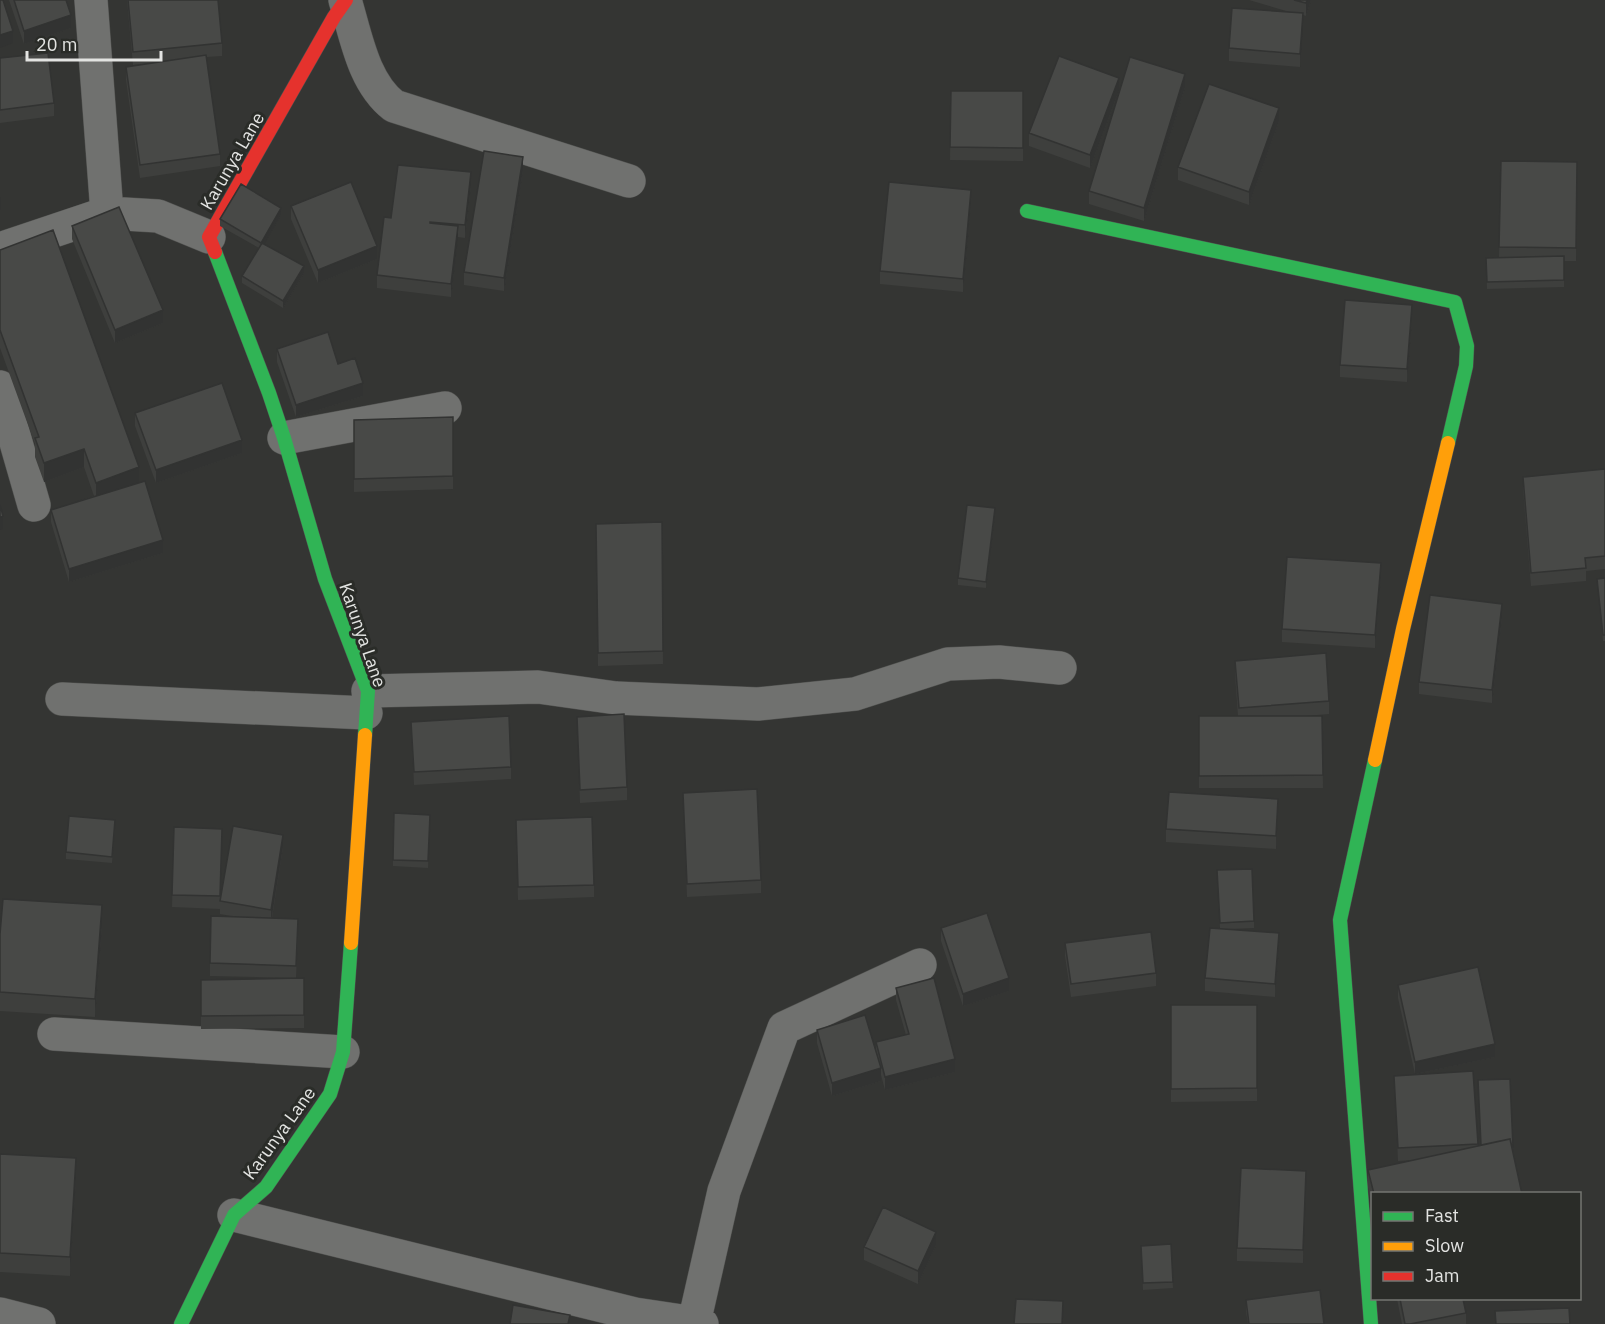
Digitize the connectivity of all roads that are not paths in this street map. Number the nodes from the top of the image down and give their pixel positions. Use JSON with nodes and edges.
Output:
{"nodes":[{"id":1,"x":91,"y":0,"type":"edge"},
{"id":2,"x":346,"y":0,"type":"edge"},
{"id":3,"x":629,"y":181,"type":"dead end"},
{"id":4,"x":1027,"y":211,"type":"dead end"},
{"id":5,"x":107,"y":213,"type":"junction"},
{"id":6,"x":209,"y":237,"type":"junction"},
{"id":7,"x":0,"y":249,"type":"edge"},
{"id":8,"x":0,"y":387,"type":"edge"},
{"id":9,"x":445,"y":408,"type":"dead end"},
{"id":10,"x":284,"y":438,"type":"junction"},
{"id":11,"x":34,"y":505,"type":"dead end"},
{"id":12,"x":1060,"y":668,"type":"dead end"},
{"id":13,"x":62,"y":699,"type":"dead end"},
{"id":14,"x":367,"y":702,"type":"junction"},
{"id":15,"x":920,"y":965,"type":"dead end"},
{"id":16,"x":54,"y":1034,"type":"dead end"},
{"id":17,"x":343,"y":1052,"type":"junction"},
{"id":18,"x":234,"y":1215,"type":"junction"},
{"id":19,"x":0,"y":1314,"type":"edge"},
{"id":20,"x":698,"y":1323,"type":"edge"},
{"id":21,"x":39,"y":1324,"type":"edge"},
{"id":22,"x":181,"y":1324,"type":"edge"},
{"id":23,"x":1371,"y":1324,"type":"edge"}],
"edges":[{"from":1,"to":5,"type":"street"},
{"from":2,"to":3,"type":"street"},
{"from":2,"to":6,"type":"street","name":"Karunya Lane"},
{"from":4,"to":23,"type":"street"},
{"from":5,"to":6,"type":"street"},
{"from":5,"to":7,"type":"street"},
{"from":6,"to":10,"type":"street","name":"Karunya Lane"},
{"from":8,"to":11,"type":"street"},
{"from":9,"to":10,"type":"street"},
{"from":10,"to":14,"type":"street","name":"Karunya Lane"},
{"from":12,"to":14,"type":"street"},
{"from":13,"to":14,"type":"street"},
{"from":14,"to":17,"type":"street","name":"Karunya Lane"},
{"from":15,"to":20,"type":"street"},
{"from":16,"to":17,"type":"street"},
{"from":17,"to":18,"type":"street","name":"Karunya Lane"},
{"from":18,"to":20,"type":"street"},
{"from":18,"to":22,"type":"street","name":"Karunya Lane"},
{"from":19,"to":21,"type":"street"}]}
